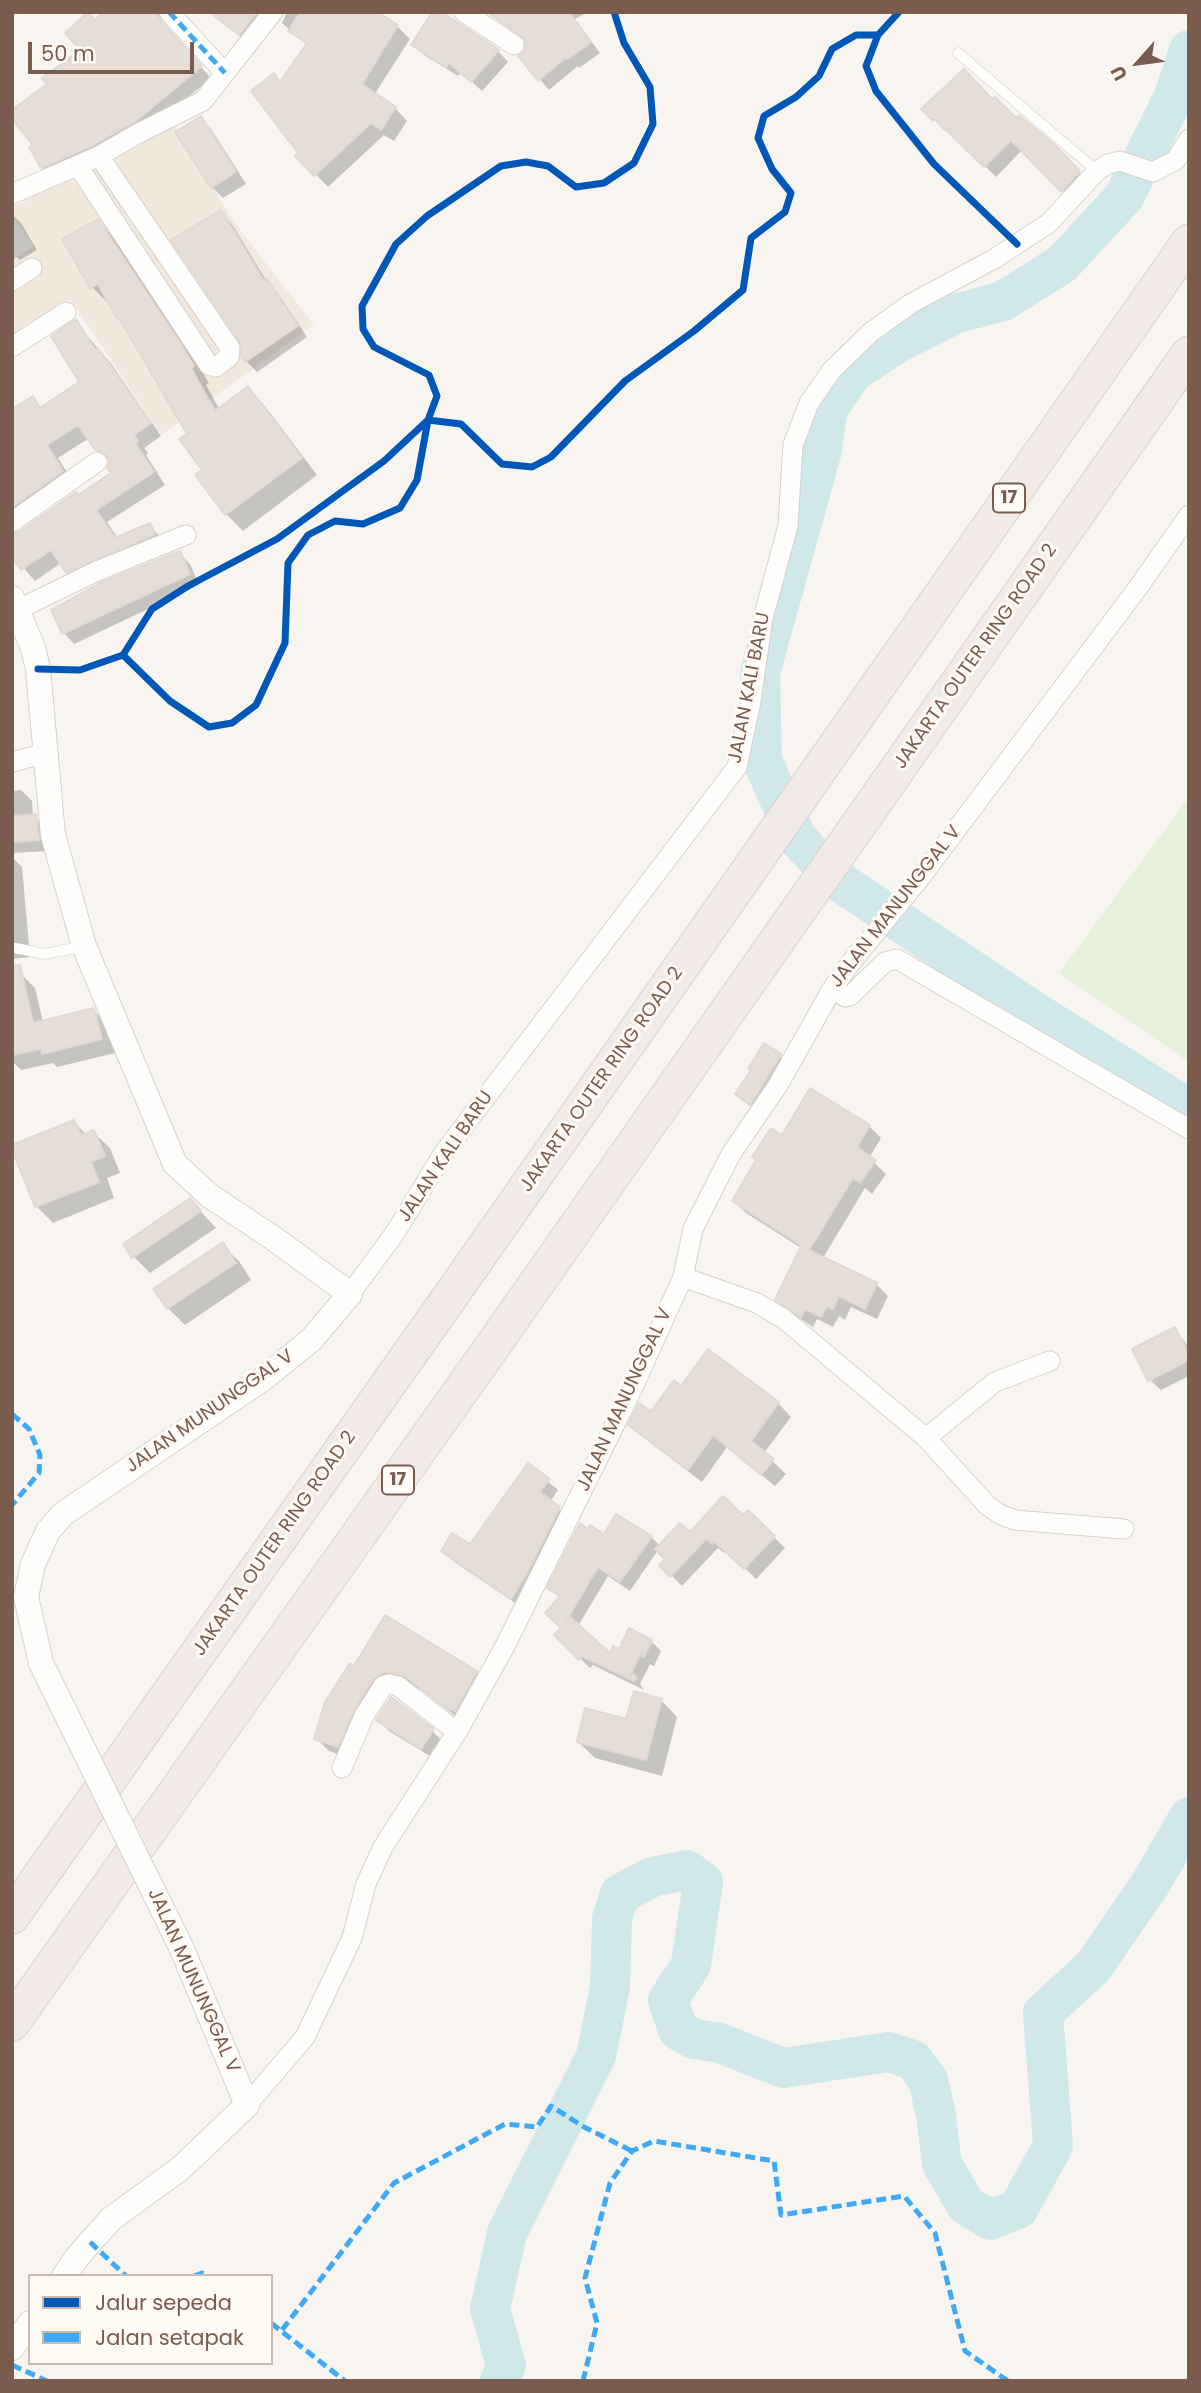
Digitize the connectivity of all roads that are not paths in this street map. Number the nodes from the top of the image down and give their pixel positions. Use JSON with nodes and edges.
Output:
{"nodes":[{"id":1,"x":169,"y":12,"type":"edge"},
{"id":2,"x":273,"y":12,"type":"edge"},
{"id":3,"x":464,"y":12,"type":"edge"},
{"id":4,"x":514,"y":45,"type":"dead end"},
{"id":5,"x":958,"y":53,"type":"dead end"},
{"id":6,"x":225,"y":73,"type":"junction"},
{"id":7,"x":1189,"y":139,"type":"edge"},
{"id":8,"x":99,"y":156,"type":"junction"},
{"id":9,"x":78,"y":166,"type":"junction"},
{"id":10,"x":1097,"y":171,"type":"junction"},
{"id":11,"x":12,"y":194,"type":"edge"},
{"id":12,"x":1189,"y":242,"type":"edge"},
{"id":13,"x":32,"y":268,"type":"dead end"},
{"id":14,"x":12,"y":281,"type":"edge"},
{"id":15,"x":66,"y":312,"type":"dead end"},
{"id":16,"x":12,"y":347,"type":"edge"},
{"id":17,"x":1189,"y":354,"type":"edge"},
{"id":18,"x":97,"y":462,"type":"dead end"},
{"id":19,"x":1189,"y":515,"type":"edge"},
{"id":20,"x":12,"y":522,"type":"edge"},
{"id":21,"x":186,"y":535,"type":"dead end"},
{"id":22,"x":15,"y":604,"type":"edge"},
{"id":23,"x":46,"y":753,"type":"junction"},
{"id":24,"x":12,"y":762,"type":"edge"},
{"id":25,"x":84,"y":946,"type":"junction"},
{"id":26,"x":15,"y":948,"type":"dead end"},
{"id":27,"x":832,"y":989,"type":"junction"},
{"id":28,"x":1189,"y":1129,"type":"edge"},
{"id":29,"x":682,"y":1277,"type":"junction"},
{"id":30,"x":350,"y":1294,"type":"junction"},
{"id":31,"x":1050,"y":1362,"type":"dead end"},
{"id":32,"x":926,"y":1438,"type":"junction"},
{"id":33,"x":1124,"y":1529,"type":"dead end"},
{"id":34,"x":457,"y":1732,"type":"junction"},
{"id":35,"x":342,"y":1768,"type":"dead end"},
{"id":36,"x":12,"y":1916,"type":"edge"},
{"id":37,"x":12,"y":2023,"type":"edge"},
{"id":38,"x":247,"y":2105,"type":"junction"},
{"id":39,"x":66,"y":2274,"type":"edge"},
{"id":40,"x":28,"y":2326,"type":"edge"},
{"id":41,"x":12,"y":2348,"type":"edge"}],
"edges":[{"from":1,"to":6,"type":"street"},
{"from":2,"to":6,"type":"street"},
{"from":3,"to":4,"type":"street"},
{"from":5,"to":10,"type":"lane"},
{"from":6,"to":8,"type":"street"},
{"from":7,"to":10,"type":"street","name":"JALAN KALI BARU"},
{"from":8,"to":9,"type":"street"},
{"from":8,"to":9,"type":"street"},
{"from":9,"to":11,"type":"street"},
{"from":10,"to":30,"type":"street","name":"JALAN KALI BARU"},
{"from":12,"to":36,"type":"highway","name":"JAKARTA OUTER RING ROAD 2","number":"17"},
{"from":13,"to":14,"type":"street"},
{"from":15,"to":16,"type":"street"},
{"from":17,"to":37,"type":"highway","name":"JAKARTA OUTER RING ROAD 2","number":"17"},
{"from":18,"to":20,"type":"street"},
{"from":19,"to":27,"type":"street","name":"JALAN MANUNGGAL V"},
{"from":21,"to":22,"type":"street"},
{"from":22,"to":23,"type":"street"},
{"from":23,"to":24,"type":"street"},
{"from":23,"to":25,"type":"street"},
{"from":25,"to":26,"type":"lane"},
{"from":25,"to":30,"type":"street"},
{"from":27,"to":28,"type":"street"},
{"from":27,"to":29,"type":"street","name":"JALAN MANUNGGAL V"},
{"from":29,"to":32,"type":"street"},
{"from":29,"to":34,"type":"street","name":"JALAN MANUNGGAL V"},
{"from":30,"to":38,"type":"street","name":"JALAN MUNUNGGAL V","bridge":true},
{"from":31,"to":32,"type":"street"},
{"from":32,"to":33,"type":"street"},
{"from":34,"to":35,"type":"street"},
{"from":34,"to":38,"type":"street","name":"JALAN MANUNGGAL V"},
{"from":38,"to":39,"type":"street","name":"JALAN MANUNGGAL V"},
{"from":40,"to":41,"type":"street"}]}
